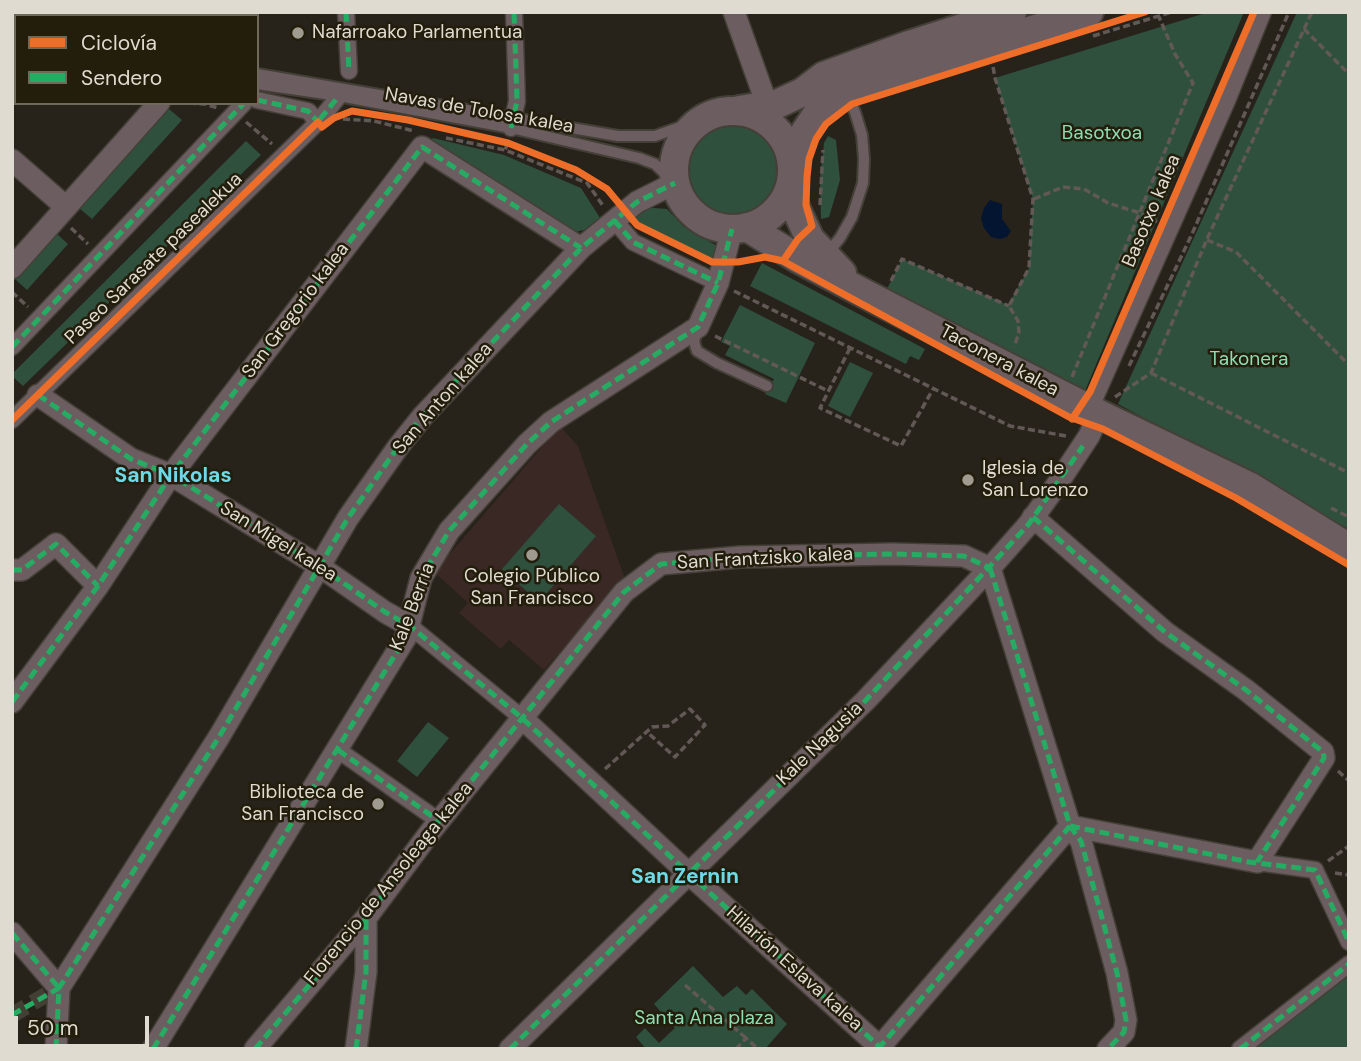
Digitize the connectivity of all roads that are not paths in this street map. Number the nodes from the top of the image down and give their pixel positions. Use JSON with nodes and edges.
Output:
{"nodes":[{"id":1,"x":346,"y":12,"type":"edge"},
{"id":2,"x":514,"y":12,"type":"edge"},
{"id":3,"x":734,"y":12,"type":"edge"},
{"id":4,"x":1012,"y":12,"type":"edge"},
{"id":5,"x":1263,"y":12,"type":"edge"},
{"id":6,"x":969,"y":19,"type":"edge"},
{"id":7,"x":1084,"y":28,"type":"edge"},
{"id":8,"x":349,"y":71,"type":"dead end"},
{"id":9,"x":259,"y":74,"type":"edge"},
{"id":10,"x":259,"y":84,"type":"edge"},
{"id":11,"x":846,"y":93,"type":"junction"},
{"id":12,"x":339,"y":96,"type":"junction"},
{"id":13,"x":259,"y":100,"type":"edge"},
{"id":14,"x":157,"y":105,"type":"edge"},
{"id":15,"x":242,"y":105,"type":"edge"},
{"id":16,"x":771,"y":116,"type":"junction"},
{"id":17,"x":700,"y":120,"type":"junction"},
{"id":18,"x":318,"y":122,"type":"junction"},
{"id":19,"x":511,"y":129,"type":"junction"},
{"id":20,"x":12,"y":160,"type":"edge"},
{"id":21,"x":792,"y":162,"type":"junction"},
{"id":22,"x":675,"y":183,"type":"junction"},
{"id":23,"x":788,"y":192,"type":"junction"},
{"id":24,"x":66,"y":215,"type":"junction"},
{"id":25,"x":614,"y":220,"type":"junction"},
{"id":26,"x":740,"y":228,"type":"junction"},
{"id":27,"x":581,"y":248,"type":"junction"},
{"id":28,"x":825,"y":256,"type":"junction"},
{"id":29,"x":12,"y":268,"type":"edge"},
{"id":30,"x":724,"y":286,"type":"junction"},
{"id":31,"x":878,"y":291,"type":"junction"},
{"id":32,"x":698,"y":327,"type":"junction"},
{"id":33,"x":12,"y":347,"type":"edge"},
{"id":34,"x":766,"y":386,"type":"dead end"},
{"id":35,"x":38,"y":394,"type":"junction"},
{"id":36,"x":1095,"y":412,"type":"junction"},
{"id":37,"x":12,"y":420,"type":"edge"},
{"id":38,"x":170,"y":475,"type":"junction"},
{"id":39,"x":1034,"y":517,"type":"junction"},
{"id":40,"x":1349,"y":548,"type":"edge"},
{"id":41,"x":319,"y":565,"type":"junction"},
{"id":42,"x":990,"y":568,"type":"junction"},
{"id":43,"x":12,"y":570,"type":"edge"},
{"id":44,"x":95,"y":589,"type":"junction"},
{"id":45,"x":410,"y":626,"type":"junction"},
{"id":46,"x":12,"y":702,"type":"edge"},
{"id":47,"x":522,"y":718,"type":"junction"},
{"id":48,"x":338,"y":750,"type":"junction"},
{"id":49,"x":439,"y":821,"type":"junction"},
{"id":50,"x":1070,"y":826,"type":"junction"},
{"id":51,"x":1257,"y":862,"type":"junction"},
{"id":52,"x":688,"y":873,"type":"junction"},
{"id":53,"x":366,"y":918,"type":"junction"},
{"id":54,"x":12,"y":933,"type":"edge"},
{"id":55,"x":1349,"y":942,"type":"edge"},
{"id":56,"x":1349,"y":964,"type":"edge"},
{"id":57,"x":54,"y":990,"type":"junction"},
{"id":58,"x":880,"y":1048,"type":"edge"},
{"id":59,"x":56,"y":1049,"type":"edge"},
{"id":60,"x":153,"y":1049,"type":"edge"},
{"id":61,"x":255,"y":1049,"type":"edge"},
{"id":62,"x":356,"y":1049,"type":"edge"},
{"id":63,"x":510,"y":1049,"type":"edge"},
{"id":64,"x":1108,"y":1049,"type":"edge"},
{"id":65,"x":1240,"y":1049,"type":"edge"}],
"edges":[{"from":1,"to":8,"type":"street"},
{"from":2,"to":19,"type":"street"},
{"from":3,"to":16,"type":"street"},
{"from":4,"to":6,"type":"street"},
{"from":5,"to":36,"type":"street","name":"Basotxo kalea"},
{"from":6,"to":16,"type":"street"},
{"from":7,"to":11,"type":"street"},
{"from":9,"to":19,"type":"lane","name":"Navas de Tolosa kalea"},
{"from":10,"to":12,"type":"lane","name":"Navas de Tolosa kalea"},
{"from":11,"to":21,"type":"street"},
{"from":11,"to":28,"type":"lane"},
{"from":12,"to":18,"type":"street","name":"Paseo Sarasate pasealekua"},
{"from":12,"to":19,"type":"lane","name":"Navas de Tolosa kalea"},
{"from":13,"to":18,"type":"street"},
{"from":14,"to":24,"type":"street"},
{"from":15,"to":33,"type":"street","name":"Paseo Sarasate pasealekua"},
{"from":16,"to":17,"type":"street"},
{"from":16,"to":21,"type":"street"},
{"from":17,"to":19,"type":"lane","name":"Navas de Tolosa kalea"},
{"from":17,"to":22,"type":"street"},
{"from":18,"to":35,"type":"street","name":"Paseo Sarasate pasealekua"},
{"from":19,"to":22,"type":"lane","name":"Navas de Tolosa kalea"},
{"from":20,"to":24,"type":"street"},
{"from":21,"to":23,"type":"street"},
{"from":22,"to":25,"type":"street","name":"San Anton kalea"},
{"from":22,"to":26,"type":"street"},
{"from":23,"to":26,"type":"street"},
{"from":23,"to":28,"type":"street","name":"Taconera kalea"},
{"from":24,"to":29,"type":"street"},
{"from":25,"to":27,"type":"street","name":"San Anton kalea"},
{"from":25,"to":30,"type":"street"},
{"from":26,"to":30,"type":"street"},
{"from":26,"to":31,"type":"street","name":"Taconera kalea"},
{"from":27,"to":38,"type":"street","name":"San Gregorio kalea"},
{"from":27,"to":41,"type":"street","name":"San Anton kalea"},
{"from":28,"to":31,"type":"street","name":"Taconera kalea"},
{"from":30,"to":32,"type":"street"},
{"from":31,"to":36,"type":"street","name":"Taconera kalea"},
{"from":32,"to":34,"type":"lane"},
{"from":32,"to":45,"type":"street","name":"Kale Berria"},
{"from":35,"to":37,"type":"street","name":"Paseo Sarasate pasealekua"},
{"from":35,"to":38,"type":"street","name":"San Migel kalea"},
{"from":36,"to":39,"type":"street","name":"Kale Nagusia"},
{"from":36,"to":40,"type":"street","name":"Taconera kalea"},
{"from":38,"to":41,"type":"street","name":"San Migel kalea"},
{"from":38,"to":44,"type":"street","name":"San Gregorio kalea"},
{"from":39,"to":42,"type":"street","name":"Kale Nagusia"},
{"from":39,"to":51,"type":"street"},
{"from":41,"to":45,"type":"street","name":"San Migel kalea"},
{"from":41,"to":57,"type":"street","name":"San Anton kalea"},
{"from":42,"to":47,"type":"street","name":"San Frantzisko kalea"},
{"from":42,"to":50,"type":"street"},
{"from":42,"to":52,"type":"street","name":"Kale Nagusia"},
{"from":43,"to":44,"type":"street"},
{"from":44,"to":46,"type":"street","name":"San Gregorio kalea"},
{"from":45,"to":47,"type":"street"},
{"from":45,"to":48,"type":"street","name":"Kale Berria"},
{"from":47,"to":49,"type":"street","name":"Florencio de Ansoleaga kalea"},
{"from":47,"to":52,"type":"street","name":"Hilarión Eslava kalea"},
{"from":48,"to":49,"type":"street"},
{"from":48,"to":60,"type":"street","name":"Kale Berria"},
{"from":49,"to":53,"type":"street","name":"Florencio de Ansoleaga kalea"},
{"from":50,"to":51,"type":"street"},
{"from":50,"to":58,"type":"street"},
{"from":50,"to":64,"type":"street"},
{"from":51,"to":55,"type":"street"},
{"from":52,"to":58,"type":"street","name":"Hilarión Eslava kalea"},
{"from":52,"to":63,"type":"street","name":"Kale Nagusia"},
{"from":53,"to":61,"type":"street","name":"Florencio de Ansoleaga kalea"},
{"from":53,"to":62,"type":"street"},
{"from":54,"to":57,"type":"street"},
{"from":56,"to":65,"type":"street"},
{"from":57,"to":59,"type":"street"}]}
